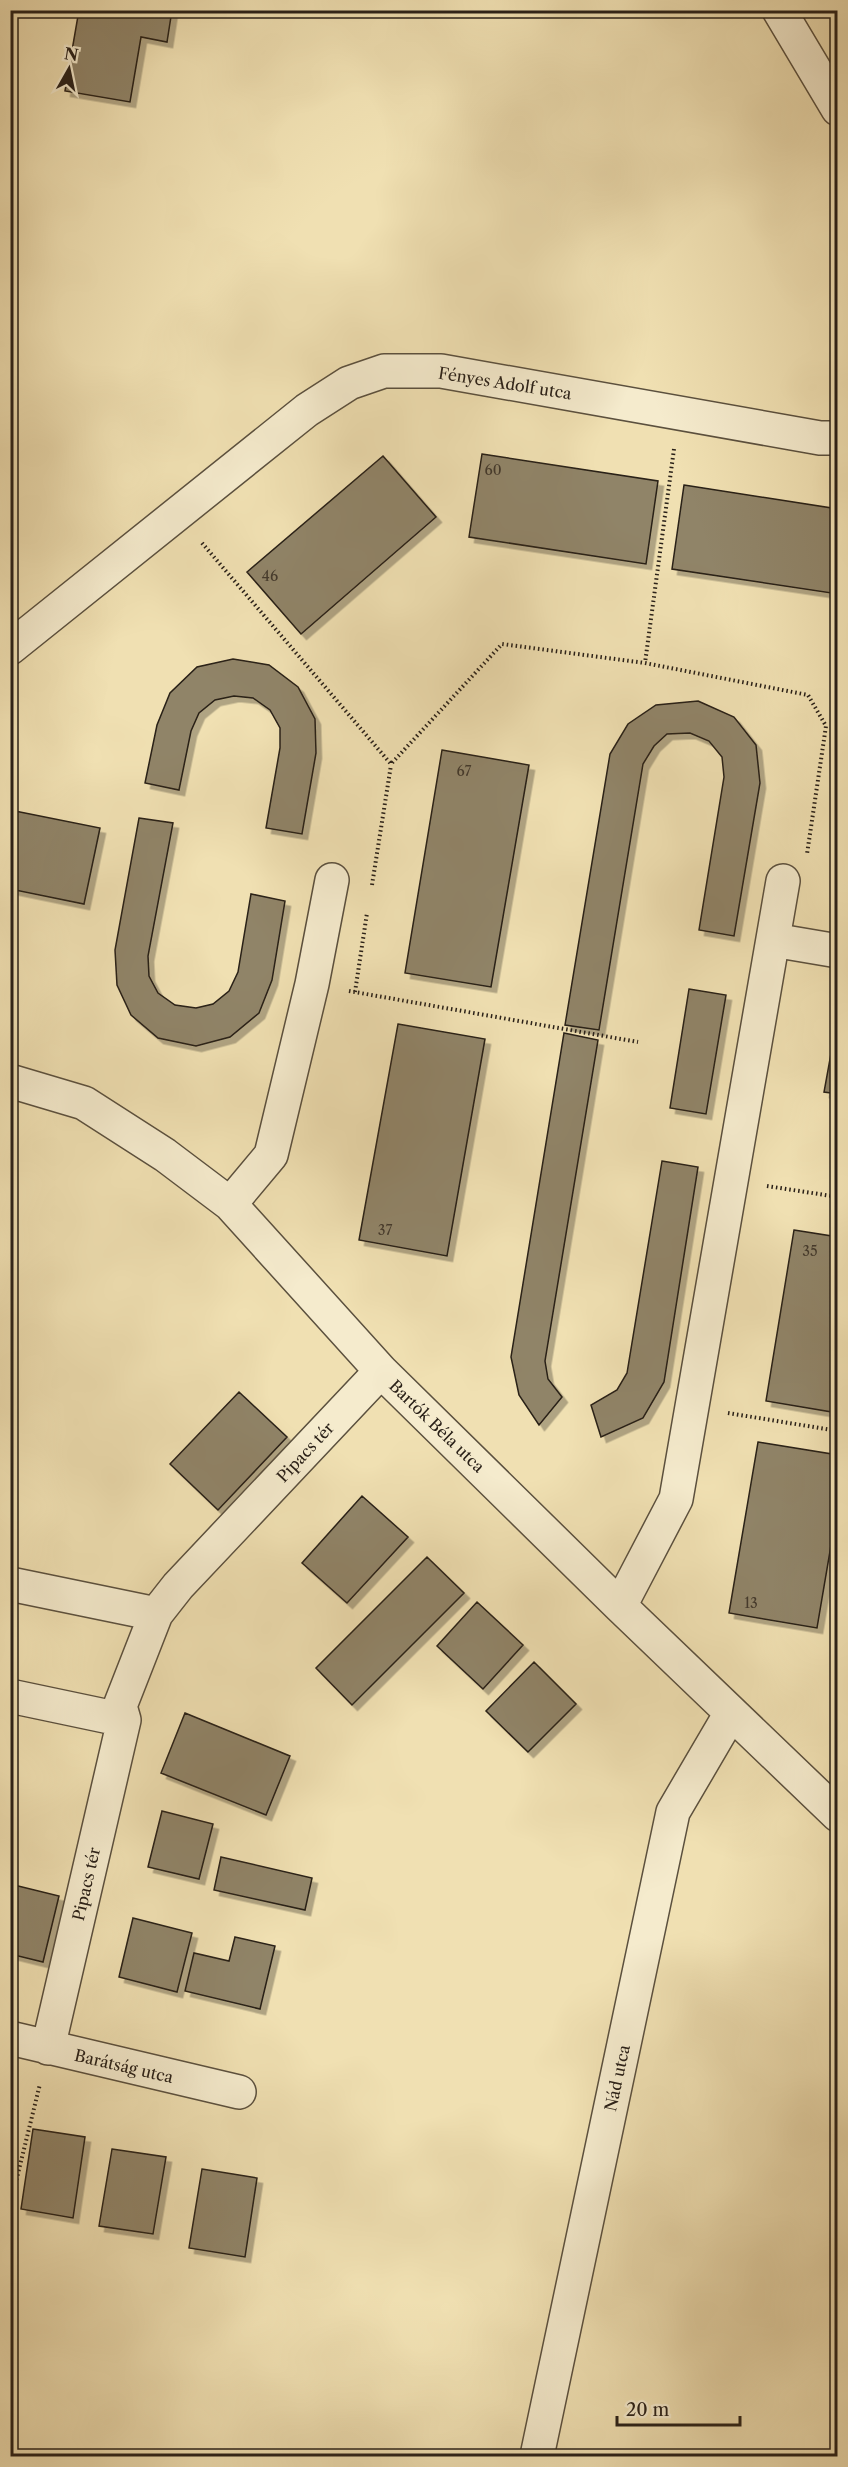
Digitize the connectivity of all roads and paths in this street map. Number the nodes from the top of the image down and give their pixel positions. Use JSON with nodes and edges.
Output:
{"nodes":[{"id":1,"x":779,"y":10,"type":"edge"},
{"id":2,"x":837,"y":109,"type":"edge"},
{"id":3,"x":679,"y":413,"type":"junction"},
{"id":4,"x":837,"y":438,"type":"edge"},
{"id":5,"x":178,"y":514,"type":"junction"},
{"id":6,"x":10,"y":648,"type":"edge"},
{"id":7,"x":645,"y":663,"type":"junction"},
{"id":8,"x":391,"y":764,"type":"junction"},
{"id":9,"x":332,"y":880,"type":"dead end"},
{"id":10,"x":783,"y":881,"type":"joint"},
{"id":11,"x":371,"y":890,"type":"dead end"},
{"id":12,"x":368,"y":912,"type":"dead end"},
{"id":13,"x":773,"y":940,"type":"junction"},
{"id":14,"x":837,"y":951,"type":"edge"},
{"id":15,"x":312,"y":984,"type":"junction"},
{"id":16,"x":355,"y":992,"type":"junction"},
{"id":17,"x":638,"y":1042,"type":"dead end"},
{"id":18,"x":10,"y":1081,"type":"edge"},
{"id":19,"x":732,"y":1180,"type":"junction"},
{"id":20,"x":837,"y":1197,"type":"edge"},
{"id":21,"x":230,"y":1204,"type":"junction"},
{"id":22,"x":381,"y":1371,"type":"junction"},
{"id":23,"x":692,"y":1407,"type":"junction"},
{"id":24,"x":837,"y":1431,"type":"edge"},
{"id":25,"x":10,"y":1584,"type":"edge"},
{"id":26,"x":620,"y":1606,"type":"junction"},
{"id":27,"x":156,"y":1614,"type":"junction"},
{"id":28,"x":10,"y":1696,"type":"edge"},
{"id":29,"x":731,"y":1713,"type":"junction"},
{"id":30,"x":124,"y":1720,"type":"junction"},
{"id":31,"x":837,"y":1815,"type":"edge"},
{"id":32,"x":10,"y":2038,"type":"edge"},
{"id":33,"x":48,"y":2048,"type":"junction"},
{"id":34,"x":239,"y":2092,"type":"dead end"},
{"id":35,"x":10,"y":2206,"type":"edge"},
{"id":36,"x":537,"y":2457,"type":"edge"}],
"edges":[{"from":1,"to":2,"type":"street"},
{"from":3,"to":4,"type":"street","name":"Fényes Adolf utca"},
{"from":3,"to":5,"type":"street","name":"Fényes Adolf utca"},
{"from":3,"to":7,"type":"path"},
{"from":5,"to":6,"type":"street","name":"Fényes Adolf utca"},
{"from":5,"to":8,"type":"path"},
{"from":7,"to":8,"type":"path"},
{"from":7,"to":10,"type":"path"},
{"from":8,"to":11,"type":"path"},
{"from":9,"to":15,"type":"street"},
{"from":10,"to":13,"type":"street"},
{"from":12,"to":16,"type":"path"},
{"from":13,"to":14,"type":"street"},
{"from":13,"to":19,"type":"street"},
{"from":15,"to":16,"type":"path"},
{"from":15,"to":21,"type":"street"},
{"from":16,"to":17,"type":"path"},
{"from":18,"to":21,"type":"street","name":"Bartók Béla utca"},
{"from":19,"to":20,"type":"path"},
{"from":19,"to":23,"type":"street"},
{"from":21,"to":22,"type":"street","name":"Bartók Béla utca"},
{"from":22,"to":26,"type":"street","name":"Bartók Béla utca"},
{"from":22,"to":27,"type":"street","name":"Pipacs tér"},
{"from":23,"to":24,"type":"path"},
{"from":23,"to":26,"type":"street"},
{"from":25,"to":27,"type":"street"},
{"from":26,"to":29,"type":"street","name":"Bartók Béla utca"},
{"from":27,"to":30,"type":"street","name":"Pipacs tér"},
{"from":28,"to":30,"type":"street"},
{"from":29,"to":31,"type":"street","name":"Bartók Béla utca"},
{"from":29,"to":36,"type":"street","name":"Nád utca"},
{"from":30,"to":33,"type":"street","name":"Pipacs tér"},
{"from":32,"to":33,"type":"street","name":"Barátság utca"},
{"from":33,"to":34,"type":"street","name":"Barátság utca"},
{"from":33,"to":35,"type":"path"}]}
